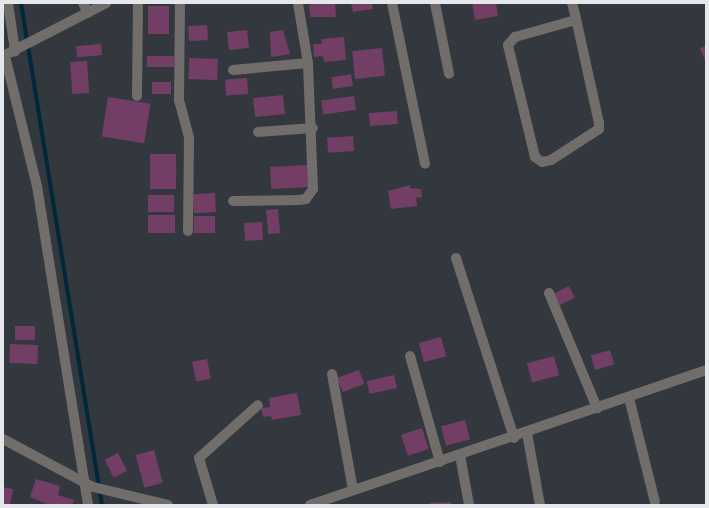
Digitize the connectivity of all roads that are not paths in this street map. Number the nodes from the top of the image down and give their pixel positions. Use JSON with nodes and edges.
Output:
{"nodes":[{"id":1,"x":8,"y":3,"type":"edge"},
{"id":2,"x":83,"y":3,"type":"edge"},
{"id":3,"x":106,"y":3,"type":"edge"},
{"id":4,"x":138,"y":3,"type":"edge"},
{"id":5,"x":180,"y":3,"type":"edge"},
{"id":6,"x":298,"y":3,"type":"edge"},
{"id":7,"x":392,"y":3,"type":"edge"},
{"id":8,"x":435,"y":3,"type":"edge"},
{"id":9,"x":572,"y":3,"type":"edge"},
{"id":10,"x":88,"y":13,"type":"junction"},
{"id":11,"x":576,"y":20,"type":"junction"},
{"id":12,"x":18,"y":49,"type":"junction"},
{"id":13,"x":4,"y":56,"type":"edge"},
{"id":14,"x":308,"y":63,"type":"junction"},
{"id":15,"x":233,"y":70,"type":"dead end"},
{"id":16,"x":449,"y":74,"type":"dead end"},
{"id":17,"x":137,"y":96,"type":"dead end"},
{"id":18,"x":313,"y":128,"type":"junction"},
{"id":19,"x":258,"y":132,"type":"dead end"},
{"id":20,"x":425,"y":164,"type":"dead end"},
{"id":21,"x":233,"y":201,"type":"dead end"},
{"id":22,"x":188,"y":231,"type":"dead end"},
{"id":23,"x":456,"y":258,"type":"dead end"},
{"id":24,"x":549,"y":293,"type":"dead end"},
{"id":25,"x":410,"y":356,"type":"dead end"},
{"id":26,"x":706,"y":370,"type":"edge"},
{"id":27,"x":332,"y":374,"type":"dead end"},
{"id":28,"x":629,"y":398,"type":"junction"},
{"id":29,"x":258,"y":405,"type":"dead end"},
{"id":30,"x":597,"y":408,"type":"junction"},
{"id":31,"x":527,"y":433,"type":"junction"},
{"id":32,"x":514,"y":438,"type":"junction"},
{"id":33,"x":3,"y":440,"type":"edge"},
{"id":34,"x":460,"y":455,"type":"junction"},
{"id":35,"x":440,"y":462,"type":"junction"},
{"id":36,"x":88,"y":484,"type":"junction"},
{"id":37,"x":353,"y":490,"type":"junction"},
{"id":38,"x":655,"y":502,"type":"dead end"},
{"id":39,"x":88,"y":505,"type":"edge"},
{"id":40,"x":168,"y":505,"type":"edge"},
{"id":41,"x":212,"y":505,"type":"edge"},
{"id":42,"x":310,"y":505,"type":"edge"},
{"id":43,"x":468,"y":505,"type":"edge"},
{"id":44,"x":540,"y":505,"type":"edge"}],
"edges":[{"from":1,"to":12,"type":"street"},
{"from":2,"to":10,"type":"street"},
{"from":3,"to":10,"type":"street"},
{"from":4,"to":17,"type":"street"},
{"from":5,"to":22,"type":"street"},
{"from":6,"to":14,"type":"street"},
{"from":7,"to":20,"type":"street"},
{"from":8,"to":16,"type":"street"},
{"from":9,"to":11,"type":"street"},
{"from":10,"to":12,"type":"street"},
{"from":11,"to":11,"type":"street"},
{"from":12,"to":13,"type":"street"},
{"from":13,"to":36,"type":"street"},
{"from":14,"to":15,"type":"street"},
{"from":14,"to":18,"type":"street"},
{"from":18,"to":19,"type":"street"},
{"from":18,"to":21,"type":"street"},
{"from":23,"to":32,"type":"street"},
{"from":24,"to":30,"type":"street"},
{"from":25,"to":35,"type":"street"},
{"from":26,"to":28,"type":"street"},
{"from":27,"to":37,"type":"street"},
{"from":28,"to":30,"type":"street"},
{"from":28,"to":38,"type":"street"},
{"from":29,"to":41,"type":"street"},
{"from":30,"to":31,"type":"street"},
{"from":31,"to":32,"type":"street"},
{"from":31,"to":44,"type":"street"},
{"from":32,"to":34,"type":"street"},
{"from":33,"to":36,"type":"street"},
{"from":34,"to":35,"type":"street"},
{"from":34,"to":43,"type":"street"},
{"from":35,"to":37,"type":"street"},
{"from":36,"to":39,"type":"street"},
{"from":36,"to":40,"type":"street"},
{"from":37,"to":42,"type":"street"}]}
